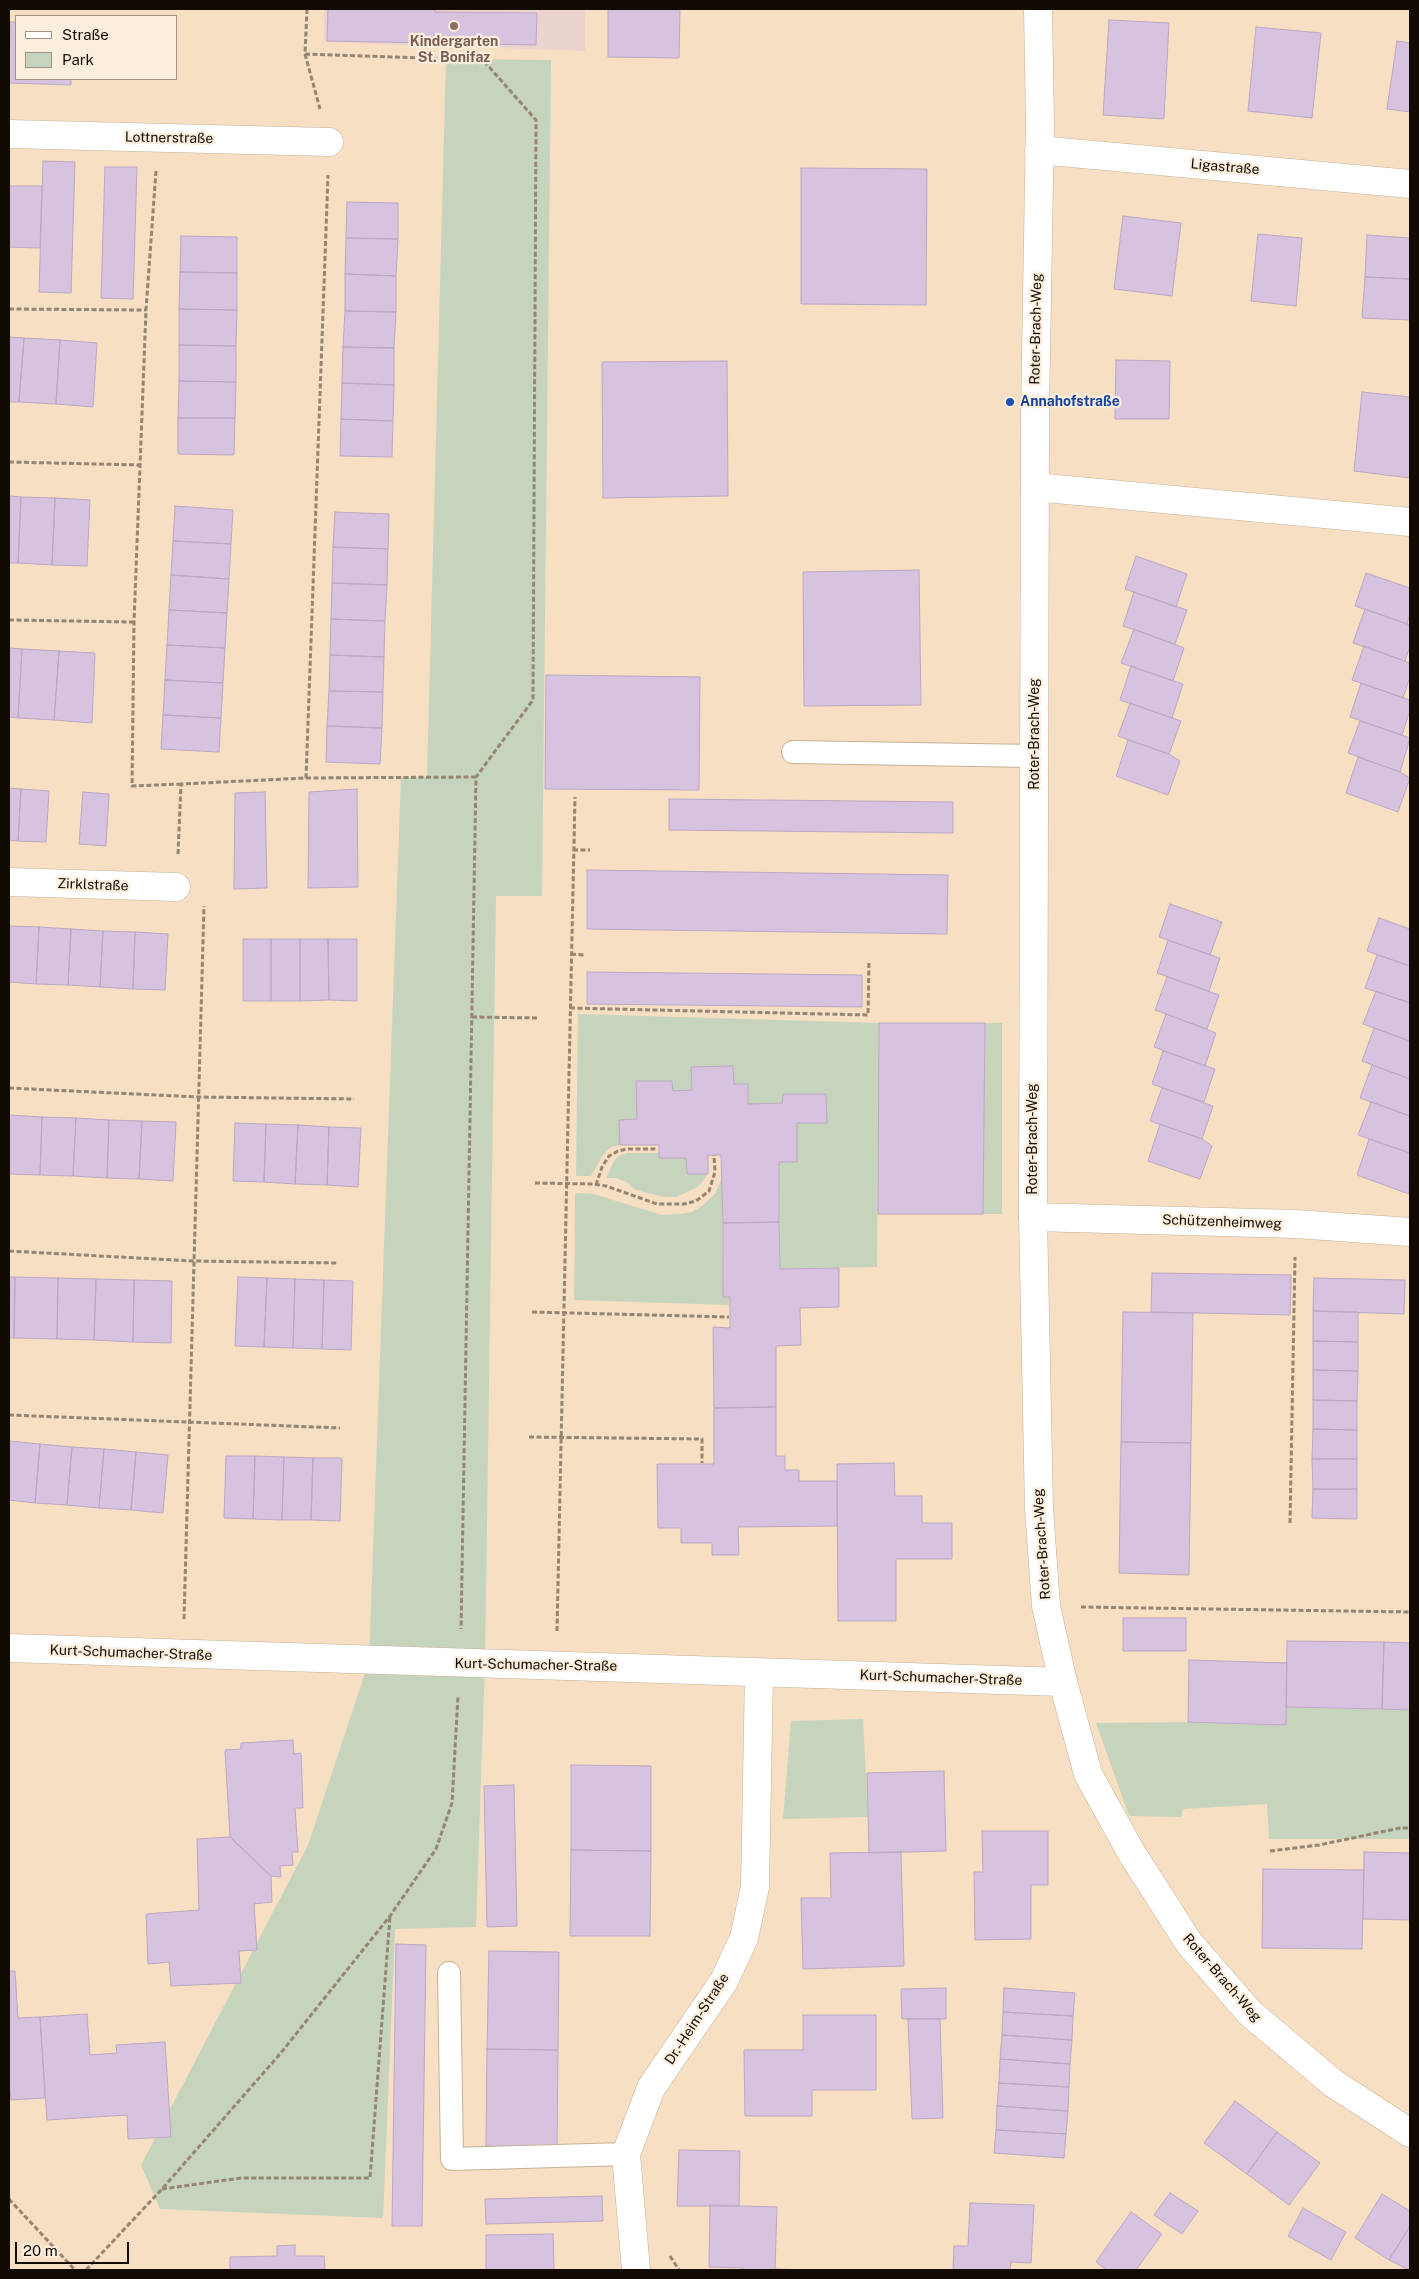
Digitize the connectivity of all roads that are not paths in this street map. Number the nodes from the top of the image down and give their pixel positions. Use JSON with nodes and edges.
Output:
{"nodes":[{"id":1,"x":1038,"y":9,"type":"edge"},
{"id":2,"x":9,"y":134,"type":"edge"},
{"id":3,"x":329,"y":142,"type":"road end"},
{"id":4,"x":1039,"y":150,"type":"junction"},
{"id":5,"x":1410,"y":184,"type":"edge"},
{"id":6,"x":1035,"y":486,"type":"junction"},
{"id":7,"x":1410,"y":522,"type":"edge"},
{"id":8,"x":793,"y":752,"type":"dead end"},
{"id":9,"x":1034,"y":756,"type":"junction"},
{"id":10,"x":9,"y":882,"type":"edge"},
{"id":11,"x":176,"y":887,"type":"road end"},
{"id":12,"x":1033,"y":1217,"type":"junction"},
{"id":13,"x":1410,"y":1232,"type":"edge"},
{"id":14,"x":9,"y":1648,"type":"edge"},
{"id":15,"x":759,"y":1673,"type":"junction"},
{"id":16,"x":1063,"y":1682,"type":"junction"},
{"id":17,"x":449,"y":1974,"type":"dead end"},
{"id":18,"x":1410,"y":2134,"type":"edge"},
{"id":19,"x":626,"y":2154,"type":"junction"},
{"id":20,"x":636,"y":2270,"type":"edge"}],
"edges":[{"from":1,"to":4,"type":"street","name":"Roter-Brach-Weg"},
{"from":2,"to":3,"type":"street","name":"Lottnerstraße"},
{"from":4,"to":5,"type":"street","name":"Ligastraße"},
{"from":4,"to":6,"type":"street","name":"Roter-Brach-Weg"},
{"from":6,"to":7,"type":"street"},
{"from":6,"to":9,"type":"street","name":"Roter-Brach-Weg"},
{"from":8,"to":9,"type":"lane"},
{"from":9,"to":12,"type":"street","name":"Roter-Brach-Weg"},
{"from":10,"to":11,"type":"street","name":"Zirklstraße"},
{"from":12,"to":13,"type":"street","name":"Schützenheimweg"},
{"from":12,"to":16,"type":"street","name":"Roter-Brach-Weg"},
{"from":14,"to":15,"type":"street","name":"Kurt-Schumacher-Straße"},
{"from":15,"to":16,"type":"street","name":"Kurt-Schumacher-Straße"},
{"from":15,"to":19,"type":"street","name":"Dr.-Heim-Straße"},
{"from":16,"to":18,"type":"street","name":"Roter-Brach-Weg"},
{"from":17,"to":19,"type":"lane"},
{"from":19,"to":20,"type":"street","name":"Dr.-Heim-Straße"}]}
